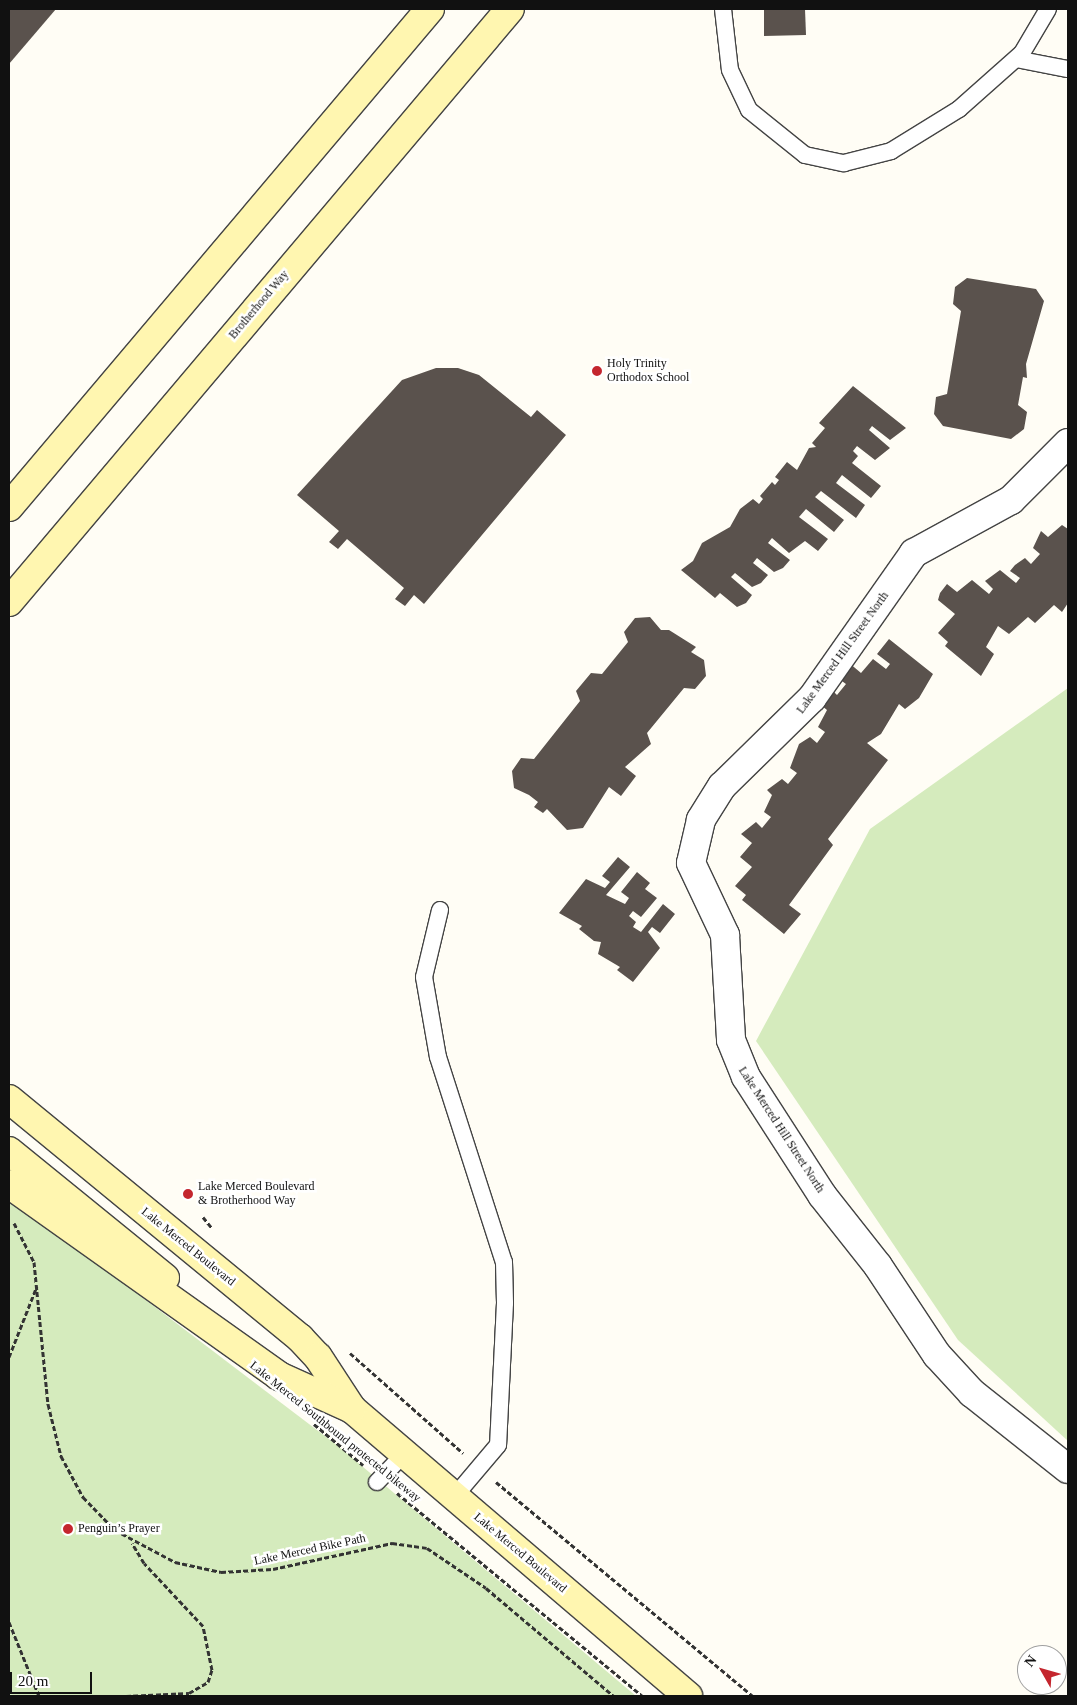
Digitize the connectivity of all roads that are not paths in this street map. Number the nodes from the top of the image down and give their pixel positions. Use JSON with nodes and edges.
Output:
{"nodes":[{"id":1,"x":430,"y":9,"type":"edge"},
{"id":2,"x":510,"y":9,"type":"edge"},
{"id":3,"x":722,"y":9,"type":"edge"},
{"id":4,"x":1048,"y":9,"type":"edge"},
{"id":5,"x":1016,"y":59,"type":"junction"},
{"id":6,"x":1068,"y":69,"type":"edge"},
{"id":7,"x":1068,"y":443,"type":"edge"},
{"id":8,"x":9,"y":507,"type":"edge"},
{"id":9,"x":9,"y":602,"type":"edge"},
{"id":10,"x":440,"y":910,"type":"dead end"},
{"id":11,"x":9,"y":1099,"type":"edge"},
{"id":12,"x":9,"y":1151,"type":"edge"},
{"id":13,"x":9,"y":1184,"type":"edge"},
{"id":14,"x":279,"y":1376,"type":"junction"},
{"id":15,"x":352,"y":1409,"type":"junction"},
{"id":16,"x":404,"y":1454,"type":"junction"},
{"id":17,"x":1068,"y":1469,"type":"edge"},
{"id":18,"x":379,"y":1480,"type":"road end"},
{"id":19,"x":454,"y":1497,"type":"junction"},
{"id":20,"x":688,"y":1696,"type":"edge"}],
"edges":[{"from":1,"to":8,"type":"main road"},
{"from":2,"to":9,"type":"main road","name":"Brotherhood Way"},
{"from":3,"to":5,"type":"lane"},
{"from":4,"to":5,"type":"lane"},
{"from":5,"to":6,"type":"lane"},
{"from":7,"to":17,"type":"street","name":"Lake Merced Hill Street North"},
{"from":10,"to":19,"type":"lane"},
{"from":11,"to":15,"type":"main road","name":"Lake Merced Boulevard"},
{"from":12,"to":14,"type":"main road"},
{"from":13,"to":14,"type":"main road","name":"Lake Merced Boulevard"},
{"from":14,"to":15,"type":"main road","name":"Lake Merced Boulevard"},
{"from":15,"to":16,"type":"main road","name":"Lake Merced Boulevard"},
{"from":16,"to":18,"type":"lane"},
{"from":16,"to":19,"type":"main road","name":"Lake Merced Boulevard"},
{"from":19,"to":20,"type":"main road","name":"Lake Merced Boulevard"}]}
